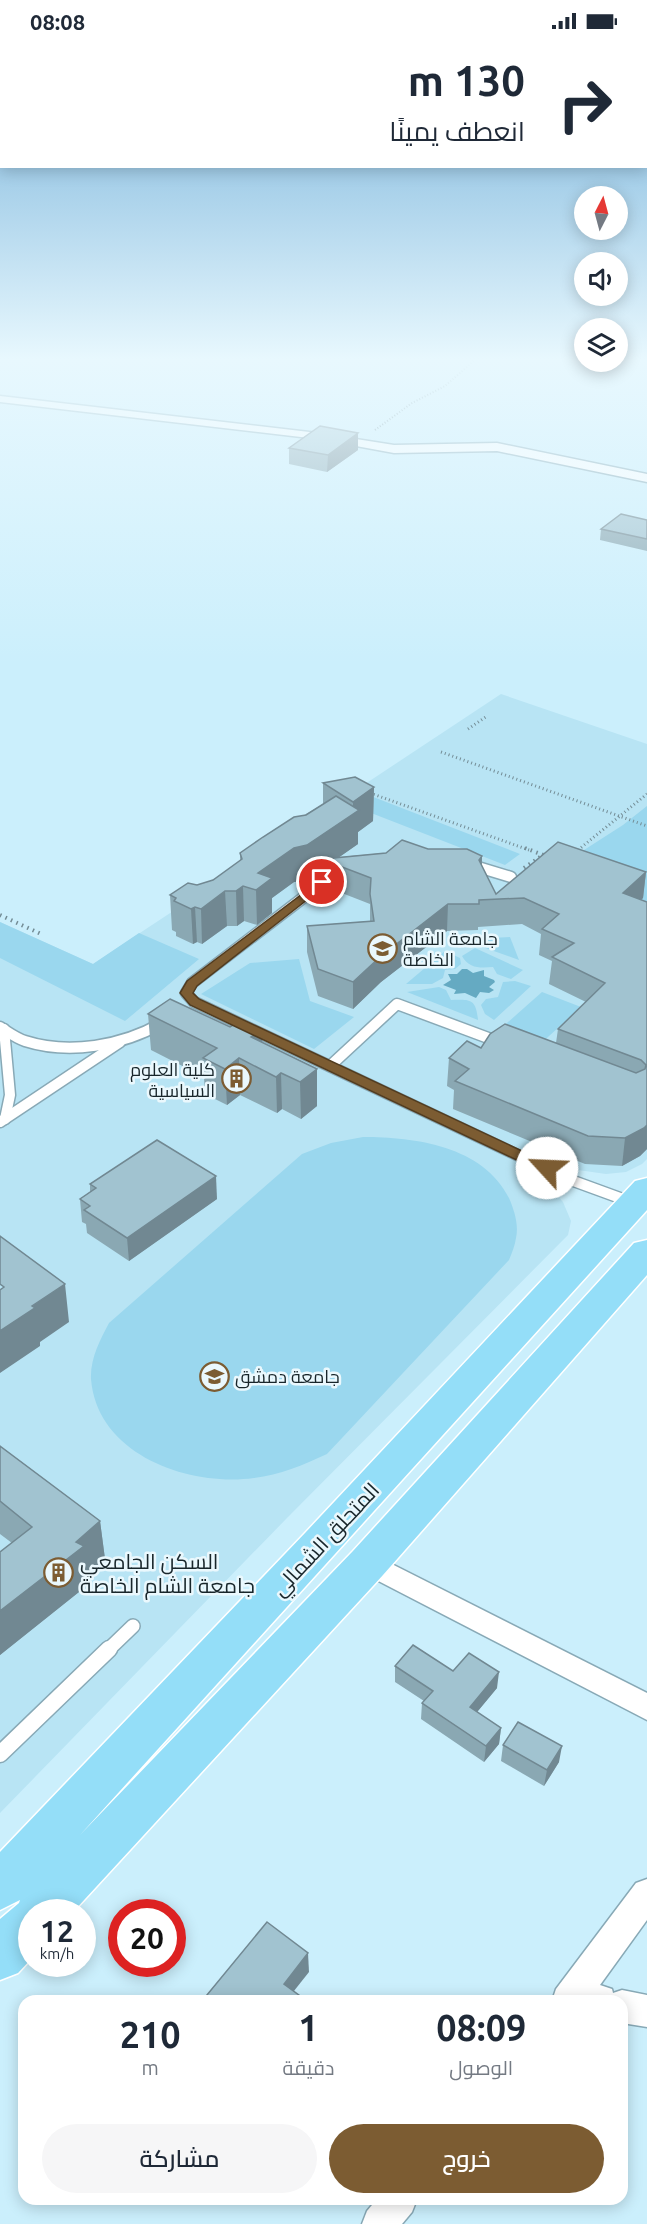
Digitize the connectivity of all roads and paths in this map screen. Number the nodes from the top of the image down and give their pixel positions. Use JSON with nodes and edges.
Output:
{"nodes":[{"id":1,"x":559,"y":460,"type":"edge"},
{"id":2,"x":647,"y":478,"type":"edge"},
{"id":3,"x":487,"y":716,"type":"dead end"},
{"id":4,"x":468,"y":729,"type":"dead end"},
{"id":5,"x":441,"y":752,"type":"dead end"},
{"id":6,"x":369,"y":792,"type":"edge"},
{"id":7,"x":647,"y":794,"type":"edge"},
{"id":8,"x":620,"y":816,"type":"junction"},
{"id":9,"x":647,"y":826,"type":"edge"},
{"id":10,"x":543,"y":855,"type":"junction"},
{"id":11,"x":571,"y":855,"type":"edge"},
{"id":12,"x":553,"y":858,"type":"edge"},
{"id":13,"x":459,"y":861,"type":"edge"},
{"id":14,"x":351,"y":862,"type":"edge"},
{"id":15,"x":511,"y":877,"type":"joint"},
{"id":16,"x":0,"y":915,"type":"edge"},
{"id":17,"x":41,"y":934,"type":"dead end"},
{"id":18,"x":194,"y":1002,"type":"junction"},
{"id":19,"x":184,"y":1008,"type":"edge"},
{"id":20,"x":175,"y":1015,"type":"edge"},
{"id":21,"x":2,"y":1028,"type":"edge"},
{"id":22,"x":120,"y":1042,"type":"junction"},
{"id":23,"x":505,"y":1045,"type":"edge"},
{"id":24,"x":330,"y":1066,"type":"junction"},
{"id":25,"x":2,"y":1121,"type":"edge"},
{"id":26,"x":643,"y":1200,"type":"edge"},
{"id":27,"x":647,"y":1252,"type":"edge"},
{"id":28,"x":368,"y":1563,"type":"junction"},
{"id":29,"x":133,"y":1626,"type":"dead end"},
{"id":30,"x":647,"y":1707,"type":"edge"},
{"id":31,"x":0,"y":1755,"type":"edge"},
{"id":32,"x":0,"y":1887,"type":"edge"},
{"id":33,"x":647,"y":1893,"type":"edge"},
{"id":34,"x":52,"y":1899,"type":"edge"},
{"id":35,"x":18,"y":1936,"type":"edge"},
{"id":36,"x":0,"y":1955,"type":"edge"},
{"id":37,"x":583,"y":1995,"type":"edge"},
{"id":38,"x":628,"y":2007,"type":"edge"},
{"id":39,"x":647,"y":2011,"type":"edge"},
{"id":40,"x":395,"y":2205,"type":"edge"},
{"id":41,"x":381,"y":2224,"type":"edge"}],
"edges":[{"from":1,"to":2,"type":"street"},
{"from":3,"to":4,"type":"path"},
{"from":5,"to":8,"type":"path"},
{"from":6,"to":10,"type":"path"},
{"from":7,"to":8,"type":"path"},
{"from":8,"to":9,"type":"path"},
{"from":8,"to":11,"type":"path"},
{"from":10,"to":12,"type":"path"},
{"from":10,"to":15,"type":"path"},
{"from":13,"to":15,"type":"lane"},
{"from":14,"to":18,"type":"lane"},
{"from":16,"to":17,"type":"path"},
{"from":18,"to":19,"type":"lane"},
{"from":18,"to":24,"type":"lane"},
{"from":20,"to":22,"type":"lane"},
{"from":21,"to":22,"type":"lane"},
{"from":21,"to":25,"type":"lane"},
{"from":22,"to":25,"type":"lane"},
{"from":23,"to":24,"type":"lane"},
{"from":24,"to":26,"type":"lane"},
{"from":26,"to":32,"type":"highway","name":"المتحلق الشمالي"},
{"from":27,"to":28,"type":"highway"},
{"from":28,"to":30,"type":"street"},
{"from":28,"to":34,"type":"highway"},
{"from":29,"to":31,"type":"lane"},
{"from":33,"to":37,"type":"street"},
{"from":35,"to":36,"type":"highway"},
{"from":38,"to":39,"type":"street"},
{"from":40,"to":41,"type":"street"}]}
